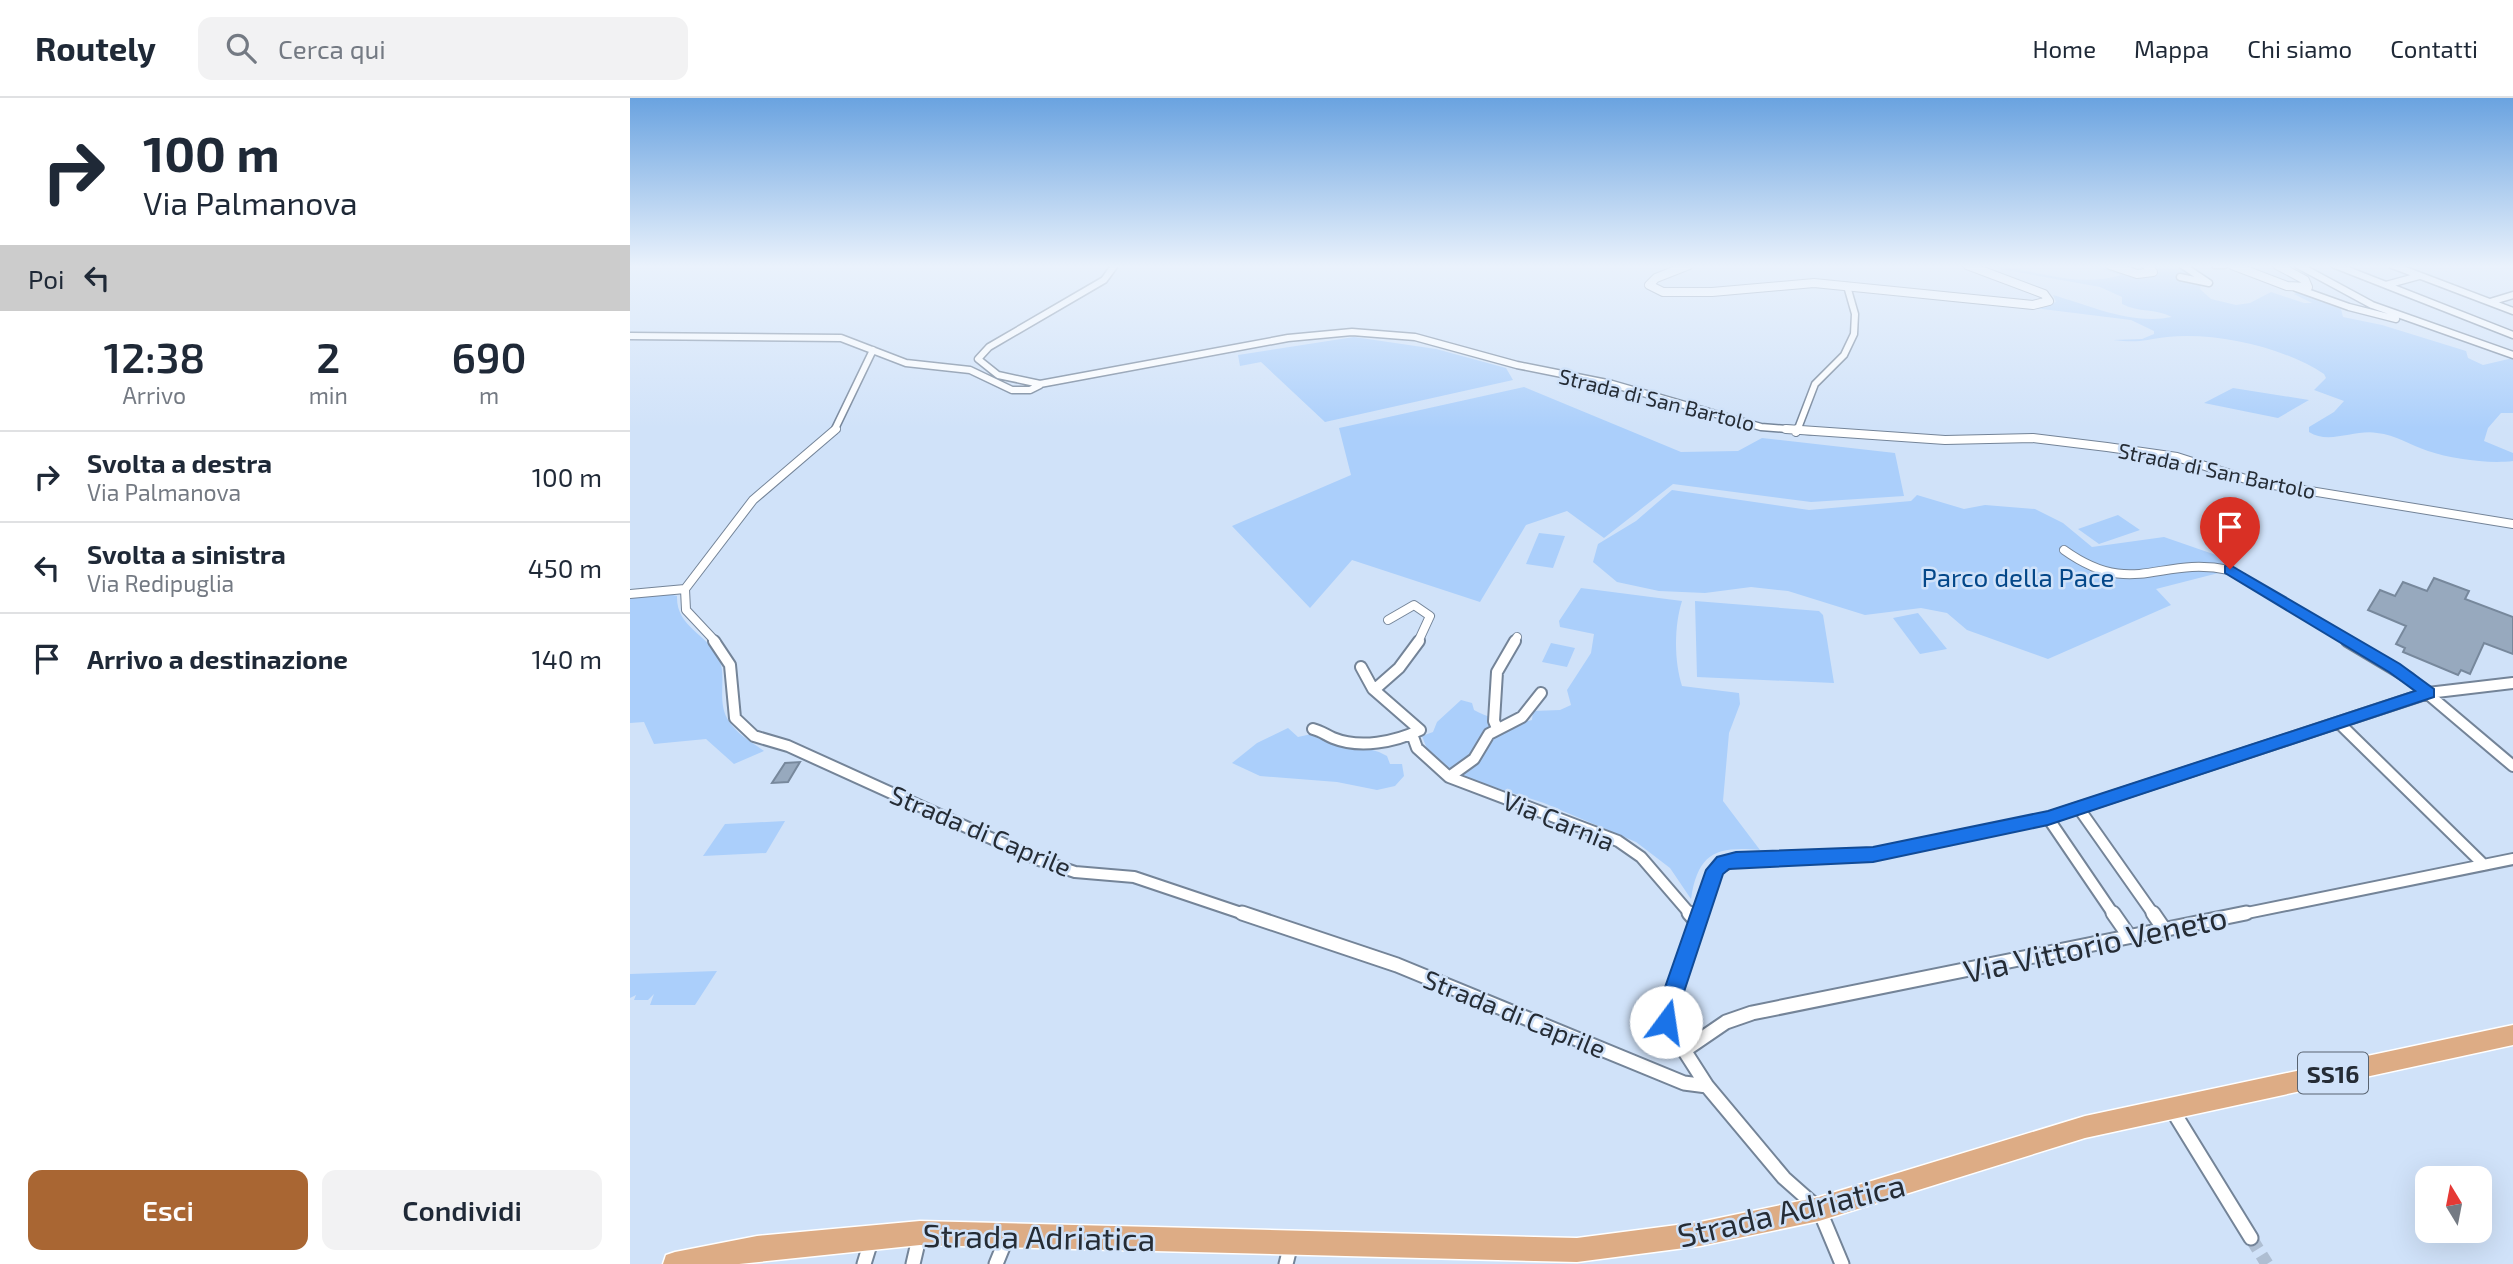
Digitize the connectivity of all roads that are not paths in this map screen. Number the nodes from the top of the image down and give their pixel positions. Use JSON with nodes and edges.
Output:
{"nodes":[{"id":1,"x":1036,"y":319,"type":"edge"},
{"id":2,"x":1855,"y":319,"type":"edge"},
{"id":3,"x":2390,"y":319,"type":"edge"},
{"id":4,"x":2414,"y":319,"type":"edge"},
{"id":5,"x":2473,"y":319,"type":"edge"},
{"id":6,"x":2513,"y":335,"type":"edge"},
{"id":7,"x":630,"y":336,"type":"edge"},
{"id":8,"x":873,"y":350,"type":"junction"},
{"id":9,"x":2513,"y":356,"type":"edge"},
{"id":10,"x":1040,"y":384,"type":"junction"},
{"id":11,"x":1796,"y":432,"type":"junction"},
{"id":12,"x":2513,"y":524,"type":"edge"},
{"id":13,"x":2064,"y":550,"type":"dead end"},
{"id":14,"x":685,"y":589,"type":"junction"},
{"id":15,"x":630,"y":594,"type":"edge"},
{"id":16,"x":1388,"y":620,"type":"dead end"},
{"id":17,"x":1517,"y":637,"type":"dead end"},
{"id":18,"x":1361,"y":667,"type":"dead end"},
{"id":19,"x":2513,"y":683,"type":"edge"},
{"id":20,"x":1374,"y":690,"type":"junction"},
{"id":21,"x":1541,"y":693,"type":"dead end"},
{"id":22,"x":2428,"y":693,"type":"junction"},
{"id":23,"x":2339,"y":723,"type":"junction"},
{"id":24,"x":1497,"y":728,"type":"junction"},
{"id":25,"x":1314,"y":729,"type":"dead end"},
{"id":26,"x":1412,"y":734,"type":"junction"},
{"id":27,"x":2513,"y":766,"type":"edge"},
{"id":28,"x":1449,"y":777,"type":"junction"},
{"id":29,"x":2080,"y":810,"type":"junction"},
{"id":30,"x":2048,"y":818,"type":"junction"},
{"id":31,"x":2513,"y":859,"type":"edge"},
{"id":32,"x":2484,"y":865,"type":"junction"},
{"id":33,"x":1697,"y":922,"type":"junction"},
{"id":34,"x":2164,"y":929,"type":"junction"},
{"id":35,"x":2129,"y":936,"type":"junction"},
{"id":36,"x":2513,"y":1035,"type":"edge"},
{"id":37,"x":1685,"y":1050,"type":"junction"},
{"id":38,"x":1707,"y":1086,"type":"junction"},
{"id":39,"x":2171,"y":1107,"type":"junction"},
{"id":40,"x":1819,"y":1209,"type":"junction"},
{"id":41,"x":920,"y":1233,"type":"junction"},
{"id":42,"x":1008,"y":1234,"type":"junction"},
{"id":43,"x":872,"y":1236,"type":"junction"},
{"id":44,"x":2251,"y":1238,"type":"tunnel mouth"},
{"id":45,"x":1289,"y":1253,"type":"edge"},
{"id":46,"x":1417,"y":1255,"type":"edge"},
{"id":47,"x":675,"y":1264,"type":"edge"},
{"id":48,"x":864,"y":1264,"type":"edge"},
{"id":49,"x":913,"y":1264,"type":"edge"},
{"id":50,"x":996,"y":1264,"type":"edge"},
{"id":51,"x":1842,"y":1264,"type":"edge"}],
"edges":[{"from":1,"to":10,"type":"street","name":"Strada di San Bartolo"},
{"from":2,"to":11,"type":"street"},
{"from":3,"to":9,"type":"street"},
{"from":4,"to":9,"type":"street"},
{"from":5,"to":6,"type":"street"},
{"from":7,"to":8,"type":"street"},
{"from":8,"to":10,"type":"street"},
{"from":8,"to":14,"type":"street"},
{"from":10,"to":11,"type":"street","name":"Strada di San Bartolo"},
{"from":11,"to":12,"type":"street","name":"Strada di San Bartolo"},
{"from":13,"to":22,"type":"street"},
{"from":14,"to":15,"type":"street"},
{"from":14,"to":38,"type":"street","name":"Strada di Caprile"},
{"from":16,"to":20,"type":"street"},
{"from":17,"to":24,"type":"street"},
{"from":18,"to":20,"type":"street"},
{"from":19,"to":22,"type":"street"},
{"from":20,"to":26,"type":"street","name":"Via Carnia"},
{"from":21,"to":24,"type":"street"},
{"from":22,"to":23,"type":"street"},
{"from":22,"to":27,"type":"street"},
{"from":23,"to":29,"type":"street"},
{"from":23,"to":32,"type":"street"},
{"from":24,"to":28,"type":"street"},
{"from":25,"to":26,"type":"street"},
{"from":26,"to":28,"type":"street","name":"Via Carnia"},
{"from":28,"to":33,"type":"street","name":"Via Carnia"},
{"from":29,"to":30,"type":"street"},
{"from":29,"to":34,"type":"street"},
{"from":30,"to":33,"type":"street"},
{"from":30,"to":35,"type":"street"},
{"from":31,"to":32,"type":"street","name":"Via Vittorio Veneto"},
{"from":32,"to":34,"type":"street","name":"Via Vittorio Veneto"},
{"from":33,"to":37,"type":"street"},
{"from":34,"to":35,"type":"street","name":"Via Vittorio Veneto"},
{"from":35,"to":37,"type":"street","name":"Via Vittorio Veneto"},
{"from":36,"to":39,"type":"main road","name":"Strada Adriatica","number":"SS16"},
{"from":37,"to":38,"type":"street"},
{"from":38,"to":40,"type":"street"},
{"from":39,"to":40,"type":"main road","name":"Strada Adriatica","number":"SS16"},
{"from":39,"to":44,"type":"street"},
{"from":40,"to":46,"type":"main road","name":"Strada Adriatica","number":"SS16"},
{"from":40,"to":51,"type":"street"},
{"from":41,"to":42,"type":"main road","name":"Strada Adriatica","number":"SS16"},
{"from":41,"to":43,"type":"main road","name":"Strada Adriatica","number":"SS16"},
{"from":41,"to":49,"type":"street"},
{"from":42,"to":45,"type":"main road","name":"Strada Adriatica","number":"SS16"},
{"from":42,"to":50,"type":"street"},
{"from":43,"to":47,"type":"main road","name":"Strada Adriatica","number":"SS16"},
{"from":43,"to":48,"type":"street"},
{"from":45,"to":46,"type":"main road","name":"Strada Adriatica","number":"SS16"}]}
